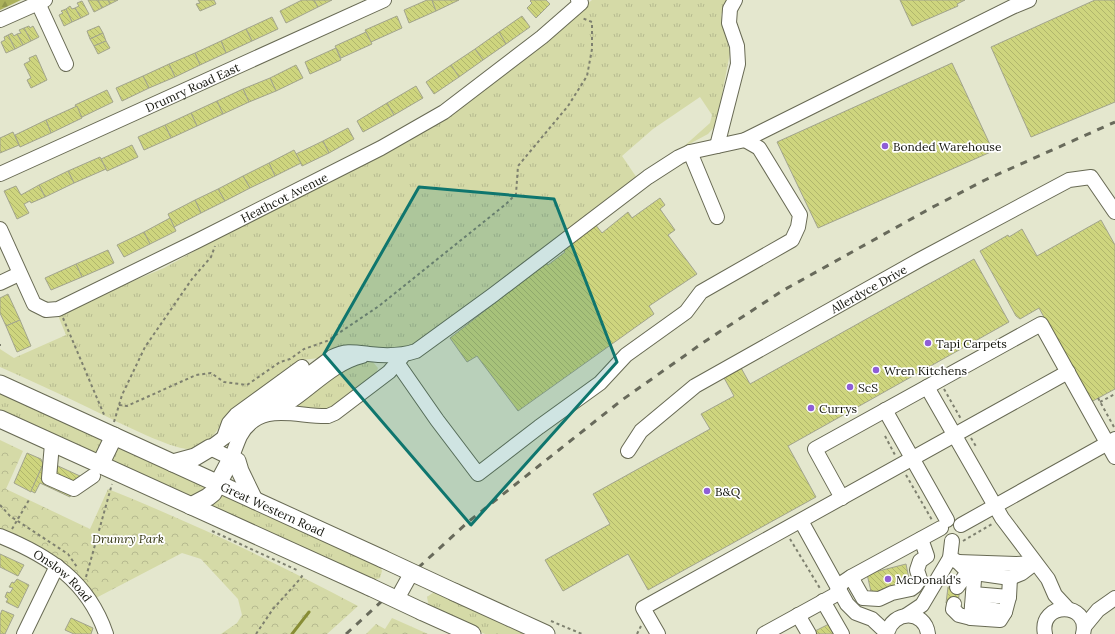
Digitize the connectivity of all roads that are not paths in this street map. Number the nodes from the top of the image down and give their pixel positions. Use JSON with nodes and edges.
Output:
{"nodes":[{"id":1,"x":384,"y":0,"type":"edge"},
{"id":2,"x":735,"y":0,"type":"edge"},
{"id":3,"x":1029,"y":0,"type":"edge"},
{"id":4,"x":41,"y":2,"type":"edge"},
{"id":5,"x":580,"y":3,"type":"edge"},
{"id":6,"x":0,"y":20,"type":"edge"},
{"id":7,"x":66,"y":64,"type":"dead end"},
{"id":8,"x":745,"y":140,"type":"junction"},
{"id":9,"x":717,"y":146,"type":"junction"},
{"id":10,"x":690,"y":152,"type":"junction"},
{"id":11,"x":0,"y":174,"type":"edge"},
{"id":12,"x":1115,"y":212,"type":"edge"},
{"id":13,"x":717,"y":217,"type":"dead end"},
{"id":14,"x":0,"y":229,"type":"edge"},
{"id":15,"x":19,"y":274,"type":"junction"},
{"id":16,"x":0,"y":283,"type":"edge"},
{"id":17,"x":368,"y":354,"type":"junction"},
{"id":18,"x":401,"y":360,"type":"junction"},
{"id":19,"x":1068,"y":372,"type":"junction"},
{"id":20,"x":0,"y":384,"type":"edge"},
{"id":21,"x":927,"y":387,"type":"junction"},
{"id":22,"x":885,"y":410,"type":"junction"},
{"id":23,"x":275,"y":412,"type":"junction"},
{"id":24,"x":0,"y":420,"type":"edge"},
{"id":25,"x":114,"y":430,"type":"junction"},
{"id":26,"x":954,"y":436,"type":"junction"},
{"id":27,"x":1111,"y":441,"type":"edge"},
{"id":28,"x":52,"y":444,"type":"junction"},
{"id":29,"x":210,"y":448,"type":"junction"},
{"id":30,"x":628,"y":451,"type":"dead end"},
{"id":31,"x":234,"y":457,"type":"junction"},
{"id":32,"x":1115,"y":457,"type":"edge"},
{"id":33,"x":907,"y":462,"type":"junction"},
{"id":34,"x":173,"y":463,"type":"junction"},
{"id":35,"x":105,"y":474,"type":"junction"},
{"id":36,"x":218,"y":483,"type":"junction"},
{"id":37,"x":842,"y":498,"type":"junction"},
{"id":38,"x":254,"y":500,"type":"junction"},
{"id":39,"x":191,"y":506,"type":"junction"},
{"id":40,"x":998,"y":512,"type":"junction"},
{"id":41,"x":801,"y":521,"type":"junction"},
{"id":42,"x":961,"y":525,"type":"junction"},
{"id":43,"x":941,"y":527,"type":"junction"},
{"id":44,"x":3,"y":537,"type":"edge"},
{"id":45,"x":921,"y":539,"type":"junction"},
{"id":46,"x":953,"y":551,"type":"junction"},
{"id":47,"x":1035,"y":563,"type":"junction"},
{"id":48,"x":57,"y":566,"type":"junction"},
{"id":49,"x":412,"y":572,"type":"junction"},
{"id":50,"x":968,"y":572,"type":"junction"},
{"id":51,"x":851,"y":577,"type":"junction"},
{"id":52,"x":1010,"y":578,"type":"junction"},
{"id":53,"x":957,"y":587,"type":"dead end"},
{"id":54,"x":838,"y":589,"type":"junction"},
{"id":55,"x":1055,"y":595,"type":"junction"},
{"id":56,"x":822,"y":596,"type":"junction"},
{"id":57,"x":1009,"y":597,"type":"junction"},
{"id":58,"x":1115,"y":598,"type":"edge"},
{"id":59,"x":397,"y":600,"type":"junction"},
{"id":60,"x":954,"y":604,"type":"dead end"},
{"id":61,"x":922,"y":605,"type":"junction"},
{"id":62,"x":972,"y":606,"type":"junction"},
{"id":63,"x":1098,"y":610,"type":"junction"},
{"id":64,"x":1071,"y":611,"type":"junction"},
{"id":65,"x":1051,"y":613,"type":"junction"},
{"id":66,"x":798,"y":615,"type":"junction"},
{"id":67,"x":901,"y":617,"type":"junction"},
{"id":68,"x":872,"y":619,"type":"junction"},
{"id":69,"x":784,"y":629,"type":"edge"},
{"id":70,"x":928,"y":631,"type":"edge"},
{"id":71,"x":1041,"y":631,"type":"edge"},
{"id":72,"x":1084,"y":631,"type":"edge"},
{"id":73,"x":24,"y":634,"type":"edge"},
{"id":74,"x":106,"y":634,"type":"edge"},
{"id":75,"x":472,"y":634,"type":"edge"},
{"id":76,"x":546,"y":634,"type":"edge"},
{"id":77,"x":658,"y":634,"type":"edge"},
{"id":78,"x":764,"y":634,"type":"edge"},
{"id":79,"x":809,"y":634,"type":"edge"},
{"id":80,"x":842,"y":634,"type":"edge"},
{"id":81,"x":887,"y":634,"type":"edge"}],
"edges":[{"from":1,"to":11,"type":"street","name":"Drumry Road East"},
{"from":2,"to":9,"type":"street"},
{"from":3,"to":8,"type":"street"},
{"from":4,"to":6,"type":"street"},
{"from":4,"to":7,"type":"street"},
{"from":5,"to":15,"type":"street","name":"Heathcot Avenue"},
{"from":8,"to":9,"type":"street"},
{"from":8,"to":18,"type":"street"},
{"from":9,"to":10,"type":"street"},
{"from":10,"to":13,"type":"street"},
{"from":10,"to":18,"type":"street"},
{"from":12,"to":30,"type":"street","name":"Allerdyce Drive"},
{"from":14,"to":15,"type":"street"},
{"from":15,"to":16,"type":"street"},
{"from":17,"to":18,"type":"street"},
{"from":17,"to":23,"type":"street"},
{"from":17,"to":29,"type":"street"},
{"from":18,"to":23,"type":"street"},
{"from":19,"to":21,"type":"street"},
{"from":19,"to":26,"type":"street"},
{"from":19,"to":27,"type":"street"},
{"from":20,"to":25,"type":"main road","name":"Great Western Road"},
{"from":21,"to":22,"type":"street"},
{"from":21,"to":26,"type":"street"},
{"from":22,"to":33,"type":"street"},
{"from":22,"to":37,"type":"street"},
{"from":23,"to":31,"type":"street"},
{"from":24,"to":28,"type":"main road"},
{"from":25,"to":34,"type":"main road","name":"Great Western Road"},
{"from":25,"to":35,"type":"main road"},
{"from":26,"to":33,"type":"street"},
{"from":26,"to":40,"type":"street"},
{"from":27,"to":32,"type":"street"},
{"from":27,"to":40,"type":"street"},
{"from":28,"to":35,"type":"main road"},
{"from":28,"to":35,"type":"street"},
{"from":29,"to":31,"type":"street"},
{"from":29,"to":34,"type":"main road"},
{"from":31,"to":36,"type":"main road"},
{"from":31,"to":38,"type":"main road"},
{"from":33,"to":37,"type":"street"},
{"from":33,"to":43,"type":"street"},
{"from":34,"to":36,"type":"main road","name":"Great Western Road"},
{"from":35,"to":39,"type":"main road"},
{"from":36,"to":38,"type":"main road","name":"Great Western Road"},
{"from":36,"to":39,"type":"main road"},
{"from":37,"to":41,"type":"street"},
{"from":38,"to":49,"type":"main road","name":"Great Western Road","bridge":true},
{"from":39,"to":59,"type":"main road","bridge":true},
{"from":40,"to":42,"type":"street"},
{"from":40,"to":47,"type":"street"},
{"from":41,"to":54,"type":"street"},
{"from":41,"to":77,"type":"street"},
{"from":42,"to":43,"type":"street"},
{"from":42,"to":46,"type":"street"},
{"from":43,"to":45,"type":"street"},
{"from":43,"to":46,"type":"street"},
{"from":44,"to":48,"type":"street","name":"Onslow Road"},
{"from":45,"to":51,"type":"street"},
{"from":45,"to":51,"type":"street"},
{"from":46,"to":47,"type":"street"},
{"from":46,"to":50,"type":"street"},
{"from":46,"to":61,"type":"street"},
{"from":47,"to":52,"type":"street"},
{"from":47,"to":55,"type":"street"},
{"from":48,"to":73,"type":"street"},
{"from":48,"to":74,"type":"street","name":"Onslow Road"},
{"from":49,"to":59,"type":"street","bridge":true},
{"from":49,"to":76,"type":"main road","name":"Great Western Road","bridge":true},
{"from":50,"to":52,"type":"street"},
{"from":50,"to":53,"type":"street"},
{"from":50,"to":62,"type":"street"},
{"from":51,"to":54,"type":"street"},
{"from":52,"to":57,"type":"street"},
{"from":54,"to":56,"type":"street"},
{"from":54,"to":68,"type":"street"},
{"from":55,"to":64,"type":"street"},
{"from":55,"to":65,"type":"street"},
{"from":56,"to":66,"type":"street"},
{"from":56,"to":80,"type":"street"},
{"from":57,"to":62,"type":"street"},
{"from":57,"to":62,"type":"street"},
{"from":58,"to":63,"type":"street"},
{"from":59,"to":75,"type":"main road","bridge":true},
{"from":60,"to":62,"type":"street"},
{"from":61,"to":67,"type":"street"},
{"from":61,"to":70,"type":"street"},
{"from":63,"to":64,"type":"street"},
{"from":63,"to":72,"type":"street"},
{"from":64,"to":65,"type":"street"},
{"from":64,"to":72,"type":"street"},
{"from":65,"to":71,"type":"street"},
{"from":66,"to":69,"type":"street"},
{"from":66,"to":79,"type":"street"},
{"from":67,"to":68,"type":"street"},
{"from":67,"to":70,"type":"street"},
{"from":67,"to":81,"type":"street"},
{"from":68,"to":81,"type":"street"},
{"from":69,"to":78,"type":"street"}]}
